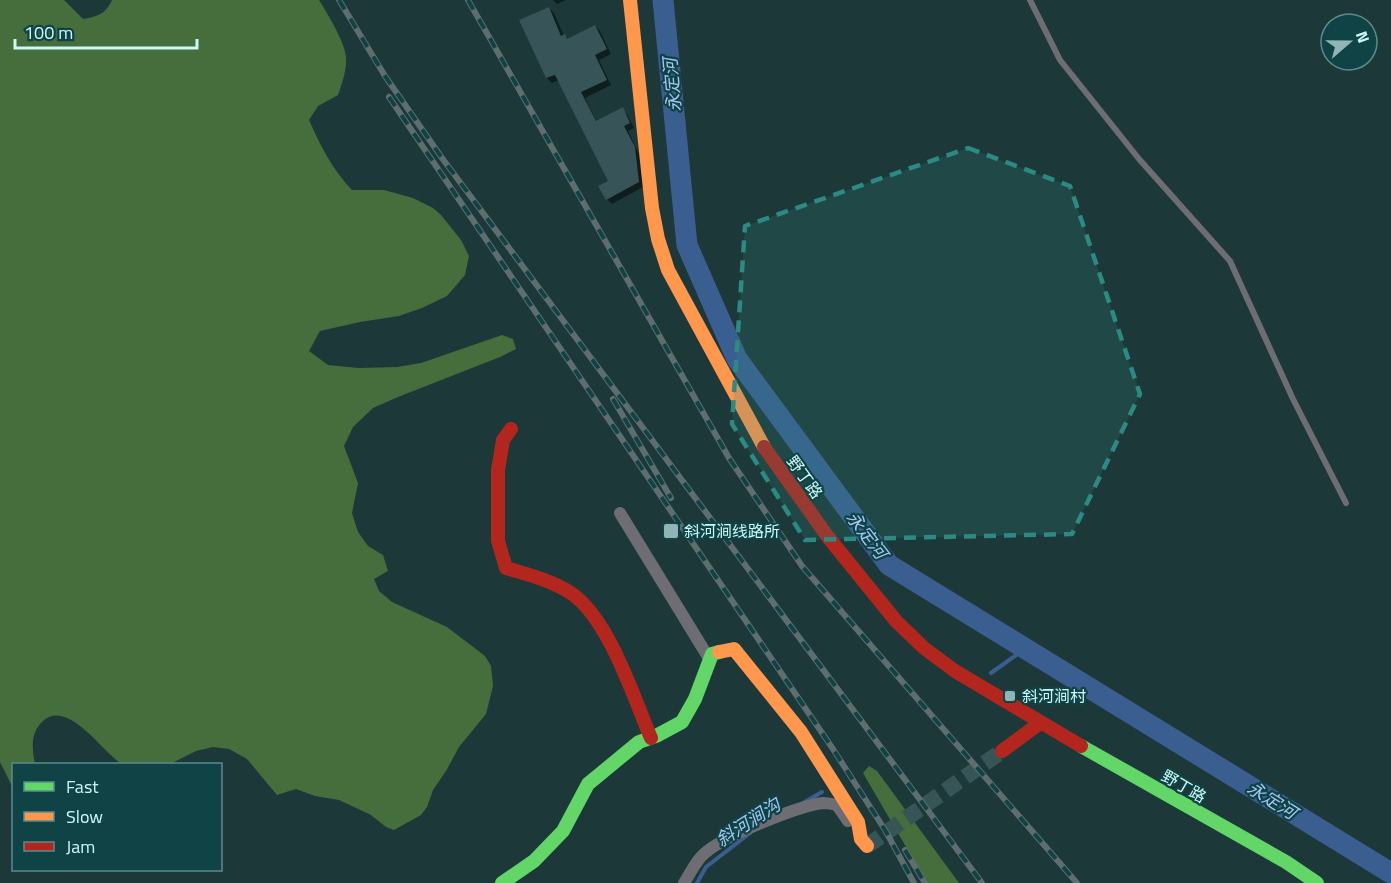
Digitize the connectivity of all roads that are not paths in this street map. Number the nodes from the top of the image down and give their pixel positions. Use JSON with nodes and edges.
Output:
{"nodes":[{"id":1,"x":630,"y":0,"type":"edge"},
{"id":2,"x":1030,"y":0,"type":"edge"},
{"id":3,"x":511,"y":429,"type":"dead end"},
{"id":4,"x":1346,"y":503,"type":"dead end"},
{"id":5,"x":620,"y":513,"type":"dead end"},
{"id":6,"x":710,"y":660,"type":"junction"},
{"id":7,"x":1040,"y":723,"type":"junction"},
{"id":8,"x":651,"y":738,"type":"junction"},
{"id":9,"x":1002,"y":751,"type":"tunnel mouth"},
{"id":10,"x":864,"y":842,"type":"joint"},
{"id":11,"x":502,"y":883,"type":"edge"},
{"id":12,"x":684,"y":883,"type":"edge"},
{"id":13,"x":1317,"y":883,"type":"edge"}],
"edges":[{"from":1,"to":7,"type":"main road","name":"野丁路"},
{"from":2,"to":4,"type":"lane"},
{"from":3,"to":8,"type":"main road"},
{"from":5,"to":6,"type":"street"},
{"from":6,"to":8,"type":"main road"},
{"from":6,"to":10,"type":"main road"},
{"from":7,"to":9,"type":"main road"},
{"from":7,"to":13,"type":"main road","name":"野丁路"},
{"from":8,"to":11,"type":"main road"},
{"from":10,"to":12,"type":"street"}]}
